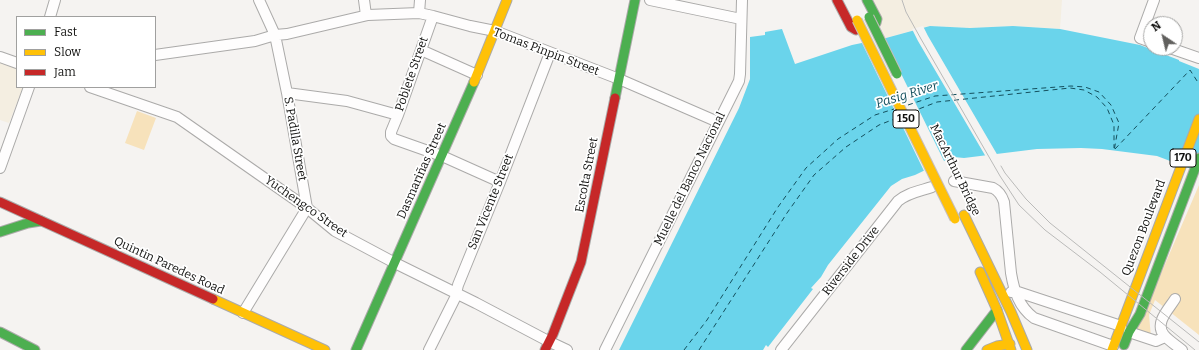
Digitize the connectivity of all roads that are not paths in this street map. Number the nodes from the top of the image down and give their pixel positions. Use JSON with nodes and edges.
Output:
{"nodes":[{"id":1,"x":54,"y":0,"type":"edge"},
{"id":2,"x":364,"y":0,"type":"edge"},
{"id":3,"x":420,"y":0,"type":"edge"},
{"id":4,"x":507,"y":0,"type":"edge"},
{"id":5,"x":635,"y":0,"type":"edge"},
{"id":6,"x":650,"y":0,"type":"edge"},
{"id":7,"x":742,"y":0,"type":"edge"},
{"id":8,"x":837,"y":0,"type":"edge"},
{"id":9,"x":847,"y":0,"type":"edge"},
{"id":10,"x":861,"y":0,"type":"edge"},
{"id":11,"x":867,"y":0,"type":"edge"},
{"id":12,"x":1154,"y":0,"type":"edge"},
{"id":13,"x":261,"y":1,"type":"edge"},
{"id":14,"x":419,"y":13,"type":"junction"},
{"id":15,"x":366,"y":15,"type":"junction"},
{"id":16,"x":50,"y":16,"type":"edge"},
{"id":17,"x":432,"y":16,"type":"junction"},
{"id":18,"x":1148,"y":16,"type":"edge"},
{"id":19,"x":741,"y":19,"type":"junction"},
{"id":20,"x":872,"y":20,"type":"junction"},
{"id":21,"x":856,"y":30,"type":"dead end"},
{"id":22,"x":1143,"y":30,"type":"edge"},
{"id":23,"x":495,"y":31,"type":"junction"},
{"id":24,"x":275,"y":35,"type":"junction"},
{"id":25,"x":1143,"y":39,"type":"edge"},
{"id":26,"x":421,"y":50,"type":"junction"},
{"id":27,"x":1183,"y":52,"type":"edge"},
{"id":28,"x":550,"y":53,"type":"junction"},
{"id":29,"x":156,"y":55,"type":"edge"},
{"id":30,"x":0,"y":57,"type":"edge"},
{"id":31,"x":1199,"y":58,"type":"edge"},
{"id":32,"x":16,"y":63,"type":"edge"},
{"id":33,"x":477,"y":75,"type":"junction"},
{"id":34,"x":619,"y":79,"type":"junction"},
{"id":35,"x":901,"y":83,"type":"dead end"},
{"id":36,"x":29,"y":88,"type":"edge"},
{"id":37,"x":93,"y":88,"type":"edge"},
{"id":38,"x":287,"y":93,"type":"junction"},
{"id":39,"x":398,"y":116,"type":"junction"},
{"id":40,"x":1199,"y":119,"type":"edge"},
{"id":41,"x":718,"y":122,"type":"junction"},
{"id":42,"x":442,"y":156,"type":"junction"},
{"id":43,"x":1199,"y":158,"type":"edge"},
{"id":44,"x":0,"y":168,"type":"edge"},
{"id":45,"x":500,"y":182,"type":"junction"},
{"id":46,"x":950,"y":183,"type":"dead end"},
{"id":47,"x":932,"y":187,"type":"dead end"},
{"id":48,"x":0,"y":202,"type":"edge"},
{"id":49,"x":307,"y":208,"type":"junction"},
{"id":50,"x":40,"y":221,"type":"junction"},
{"id":51,"x":0,"y":232,"type":"edge"},
{"id":52,"x":974,"y":261,"type":"dead end"},
{"id":53,"x":395,"y":263,"type":"junction"},
{"id":54,"x":1015,"y":290,"type":"junction"},
{"id":55,"x":456,"y":293,"type":"junction"},
{"id":56,"x":1002,"y":294,"type":"junction"},
{"id":57,"x":1175,"y":298,"type":"dead end"},
{"id":58,"x":997,"y":310,"type":"junction"},
{"id":59,"x":243,"y":313,"type":"junction"},
{"id":60,"x":1125,"y":329,"type":"junction"},
{"id":61,"x":2,"y":333,"type":"edge"},
{"id":62,"x":1165,"y":337,"type":"junction"},
{"id":63,"x":0,"y":344,"type":"edge"},
{"id":64,"x":1156,"y":345,"type":"edge"},
{"id":65,"x":548,"y":346,"type":"edge"},
{"id":66,"x":1010,"y":347,"type":"edge"},
{"id":67,"x":1113,"y":349,"type":"edge"},
{"id":68,"x":35,"y":350,"type":"edge"},
{"id":69,"x":325,"y":350,"type":"edge"},
{"id":70,"x":356,"y":350,"type":"edge"},
{"id":71,"x":429,"y":350,"type":"edge"},
{"id":72,"x":567,"y":350,"type":"edge"},
{"id":73,"x":605,"y":350,"type":"edge"},
{"id":74,"x":781,"y":350,"type":"edge"},
{"id":75,"x":966,"y":350,"type":"edge"},
{"id":76,"x":987,"y":350,"type":"edge"},
{"id":77,"x":1027,"y":350,"type":"edge"},
{"id":78,"x":1182,"y":350,"type":"edge"}],
"edges":[{"from":1,"to":16,"type":"street"},
{"from":2,"to":15,"type":"street"},
{"from":3,"to":14,"type":"street"},
{"from":4,"to":23,"type":"main road","name":"Dasmariñas Street"},
{"from":5,"to":34,"type":"main road","name":"Escolta Street"},
{"from":6,"to":19,"type":"street"},
{"from":7,"to":19,"type":"street","name":"Muelle del Banco Nacional"},
{"from":8,"to":21,"type":"main road"},
{"from":9,"to":56,"type":"main road","name":"MacArthur Bridge","number":"150","bridge":true},
{"from":10,"to":20,"type":"main road"},
{"from":11,"to":20,"type":"main road"},
{"from":12,"to":18,"type":"street"},
{"from":13,"to":24,"type":"street","name":"S. Padilla Street"},
{"from":14,"to":15,"type":"street","name":"Tomas Pinpin Street"},
{"from":14,"to":17,"type":"street","name":"Tomas Pinpin Street"},
{"from":15,"to":24,"type":"street","name":"Tomas Pinpin Street"},
{"from":17,"to":23,"type":"street","name":"Tomas Pinpin Street"},
{"from":17,"to":26,"type":"street","name":"Poblete Street"},
{"from":19,"to":41,"type":"street","name":"Muelle del Banco Nacional"},
{"from":20,"to":35,"type":"main road","bridge":true},
{"from":22,"to":25,"type":"street"},
{"from":23,"to":28,"type":"street","name":"Tomas Pinpin Street"},
{"from":23,"to":33,"type":"main road","name":"Dasmariñas Street"},
{"from":24,"to":29,"type":"street","name":"Tomas Pinpin Street"},
{"from":24,"to":38,"type":"street","name":"S. Padilla Street"},
{"from":26,"to":33,"type":"street"},
{"from":26,"to":39,"type":"street","name":"Poblete Street"},
{"from":27,"to":31,"type":"street"},
{"from":28,"to":34,"type":"street","name":"Tomas Pinpin Street"},
{"from":28,"to":45,"type":"street","name":"San Vicente Street"},
{"from":30,"to":32,"type":"street"},
{"from":33,"to":42,"type":"main road","name":"Dasmariñas Street"},
{"from":34,"to":41,"type":"street","name":"Tomas Pinpin Street"},
{"from":34,"to":65,"type":"main road","name":"Escolta Street"},
{"from":36,"to":44,"type":"street"},
{"from":37,"to":49,"type":"street","name":"Yuchengco Street"},
{"from":38,"to":39,"type":"street"},
{"from":38,"to":49,"type":"street","name":"S. Padilla Street"},
{"from":39,"to":42,"type":"street","name":"Poblete Street"},
{"from":40,"to":60,"type":"main road","name":"Quezon Boulevard","number":"170"},
{"from":41,"to":73,"type":"street","name":"Muelle del Banco Nacional"},
{"from":42,"to":45,"type":"street"},
{"from":42,"to":53,"type":"main road","name":"Dasmariñas Street"},
{"from":43,"to":60,"type":"main road","name":"Quezon Boulevard","number":"170"},
{"from":45,"to":55,"type":"street","name":"San Vicente Street"},
{"from":46,"to":54,"type":"street"},
{"from":47,"to":74,"type":"street","name":"Riverside Drive"},
{"from":48,"to":50,"type":"main road","name":"Quintin Paredes Road"},
{"from":49,"to":53,"type":"street","name":"Yuchengco Street"},
{"from":49,"to":59,"type":"street"},
{"from":50,"to":51,"type":"main road"},
{"from":50,"to":59,"type":"main road","name":"Quintin Paredes Road"},
{"from":52,"to":58,"type":"main road"},
{"from":53,"to":55,"type":"street","name":"Yuchengco Street"},
{"from":53,"to":70,"type":"main road","name":"Dasmariñas Street"},
{"from":54,"to":56,"type":"street"},
{"from":54,"to":60,"type":"street"},
{"from":54,"to":67,"type":"street"},
{"from":55,"to":65,"type":"street","name":"Yuchengco Street"},
{"from":55,"to":71,"type":"street","name":"San Vicente Street"},
{"from":56,"to":77,"type":"main road","name":"MacArthur Bridge","number":"150"},
{"from":57,"to":62,"type":"street"},
{"from":58,"to":66,"type":"main road"},
{"from":58,"to":75,"type":"main road"},
{"from":59,"to":69,"type":"main road","name":"Quintin Paredes Road"},
{"from":60,"to":64,"type":"street"},
{"from":60,"to":67,"type":"main road","name":"Quezon Boulevard","number":"170"},
{"from":61,"to":63,"type":"main road"},
{"from":61,"to":68,"type":"main road"},
{"from":62,"to":64,"type":"street"},
{"from":62,"to":78,"type":"street"},
{"from":65,"to":72,"type":"street","name":"Yuchengco Street"},
{"from":66,"to":76,"type":"main road"}]}
